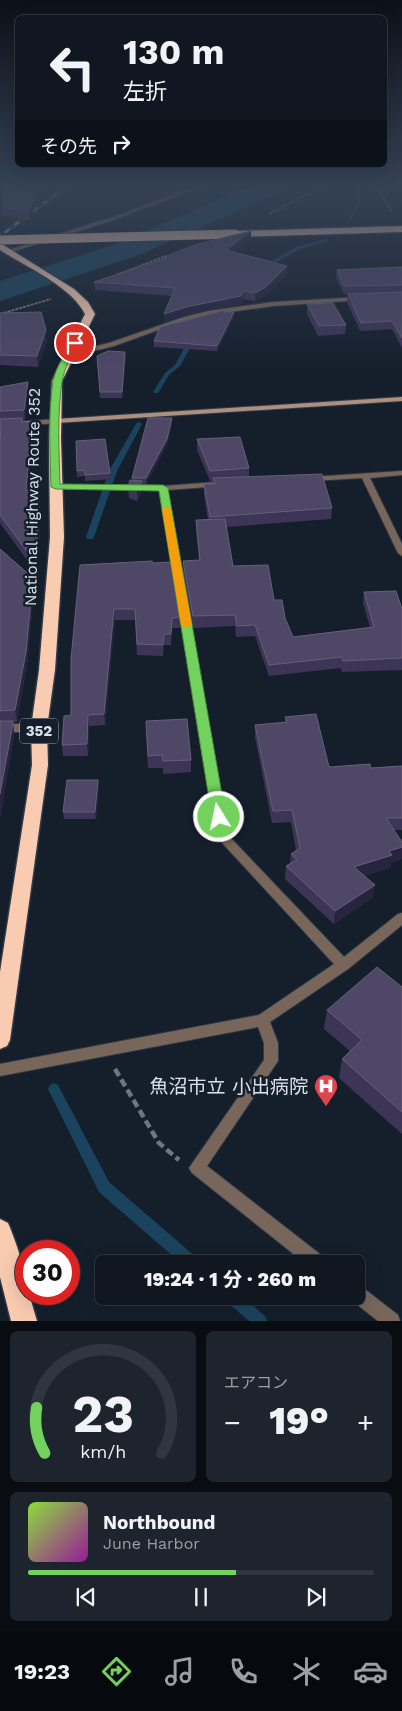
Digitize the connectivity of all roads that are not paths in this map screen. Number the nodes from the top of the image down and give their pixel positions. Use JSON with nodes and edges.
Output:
{"nodes":[{"id":1,"x":1,"y":247,"type":"edge"},
{"id":2,"x":28,"y":247,"type":"edge"},
{"id":3,"x":11,"y":252,"type":"junction"},
{"id":4,"x":371,"y":298,"type":"edge"},
{"id":5,"x":69,"y":353,"type":"junction"},
{"id":6,"x":402,"y":399,"type":"edge"},
{"id":7,"x":56,"y":421,"type":"junction"},
{"id":8,"x":0,"y":425,"type":"edge"},
{"id":9,"x":402,"y":473,"type":"edge"},
{"id":10,"x":365,"y":475,"type":"junction"},
{"id":11,"x":298,"y":479,"type":"edge"},
{"id":12,"x":231,"y":484,"type":"edge"},
{"id":13,"x":56,"y":487,"type":"junction"},
{"id":14,"x":163,"y":488,"type":"junction"},
{"id":15,"x":402,"y":553,"type":"edge"},
{"id":16,"x":0,"y":728,"type":"edge"},
{"id":17,"x":39,"y":728,"type":"junction"},
{"id":18,"x":402,"y":918,"type":"edge"},
{"id":19,"x":343,"y":965,"type":"junction"},
{"id":20,"x":262,"y":1020,"type":"junction"},
{"id":21,"x":0,"y":1040,"type":"edge"},
{"id":22,"x":0,"y":1070,"type":"edge"},
{"id":23,"x":0,"y":1231,"type":"edge"},
{"id":24,"x":308,"y":1255,"type":"edge"},
{"id":25,"x":365,"y":1300,"type":"edge"},
{"id":26,"x":24,"y":1321,"type":"edge"},
{"id":27,"x":392,"y":1321,"type":"edge"}],
"edges":[{"from":1,"to":3,"type":"highway","name":"National Highway Route 352","number":"352"},
{"from":2,"to":3,"type":"street"},
{"from":3,"to":5,"type":"highway","name":"National Highway Route 352","number":"352"},
{"from":4,"to":5,"type":"street"},
{"from":5,"to":7,"type":"highway","name":"National Highway Route 352","number":"352"},
{"from":6,"to":7,"type":"street"},
{"from":7,"to":8,"type":"street"},
{"from":7,"to":13,"type":"highway","name":"National Highway Route 352","number":"352"},
{"from":9,"to":10,"type":"street"},
{"from":10,"to":11,"type":"street"},
{"from":10,"to":15,"type":"street"},
{"from":12,"to":14,"type":"street"},
{"from":13,"to":14,"type":"street"},
{"from":13,"to":17,"type":"highway","name":"National Highway Route 352","number":"352"},
{"from":14,"to":19,"type":"street"},
{"from":16,"to":17,"type":"street"},
{"from":17,"to":21,"type":"highway","name":"National Highway Route 352","number":"352"},
{"from":18,"to":19,"type":"street"},
{"from":19,"to":20,"type":"street"},
{"from":20,"to":22,"type":"street"},
{"from":20,"to":24,"type":"street"},
{"from":23,"to":26,"type":"highway"},
{"from":25,"to":27,"type":"street"}]}
